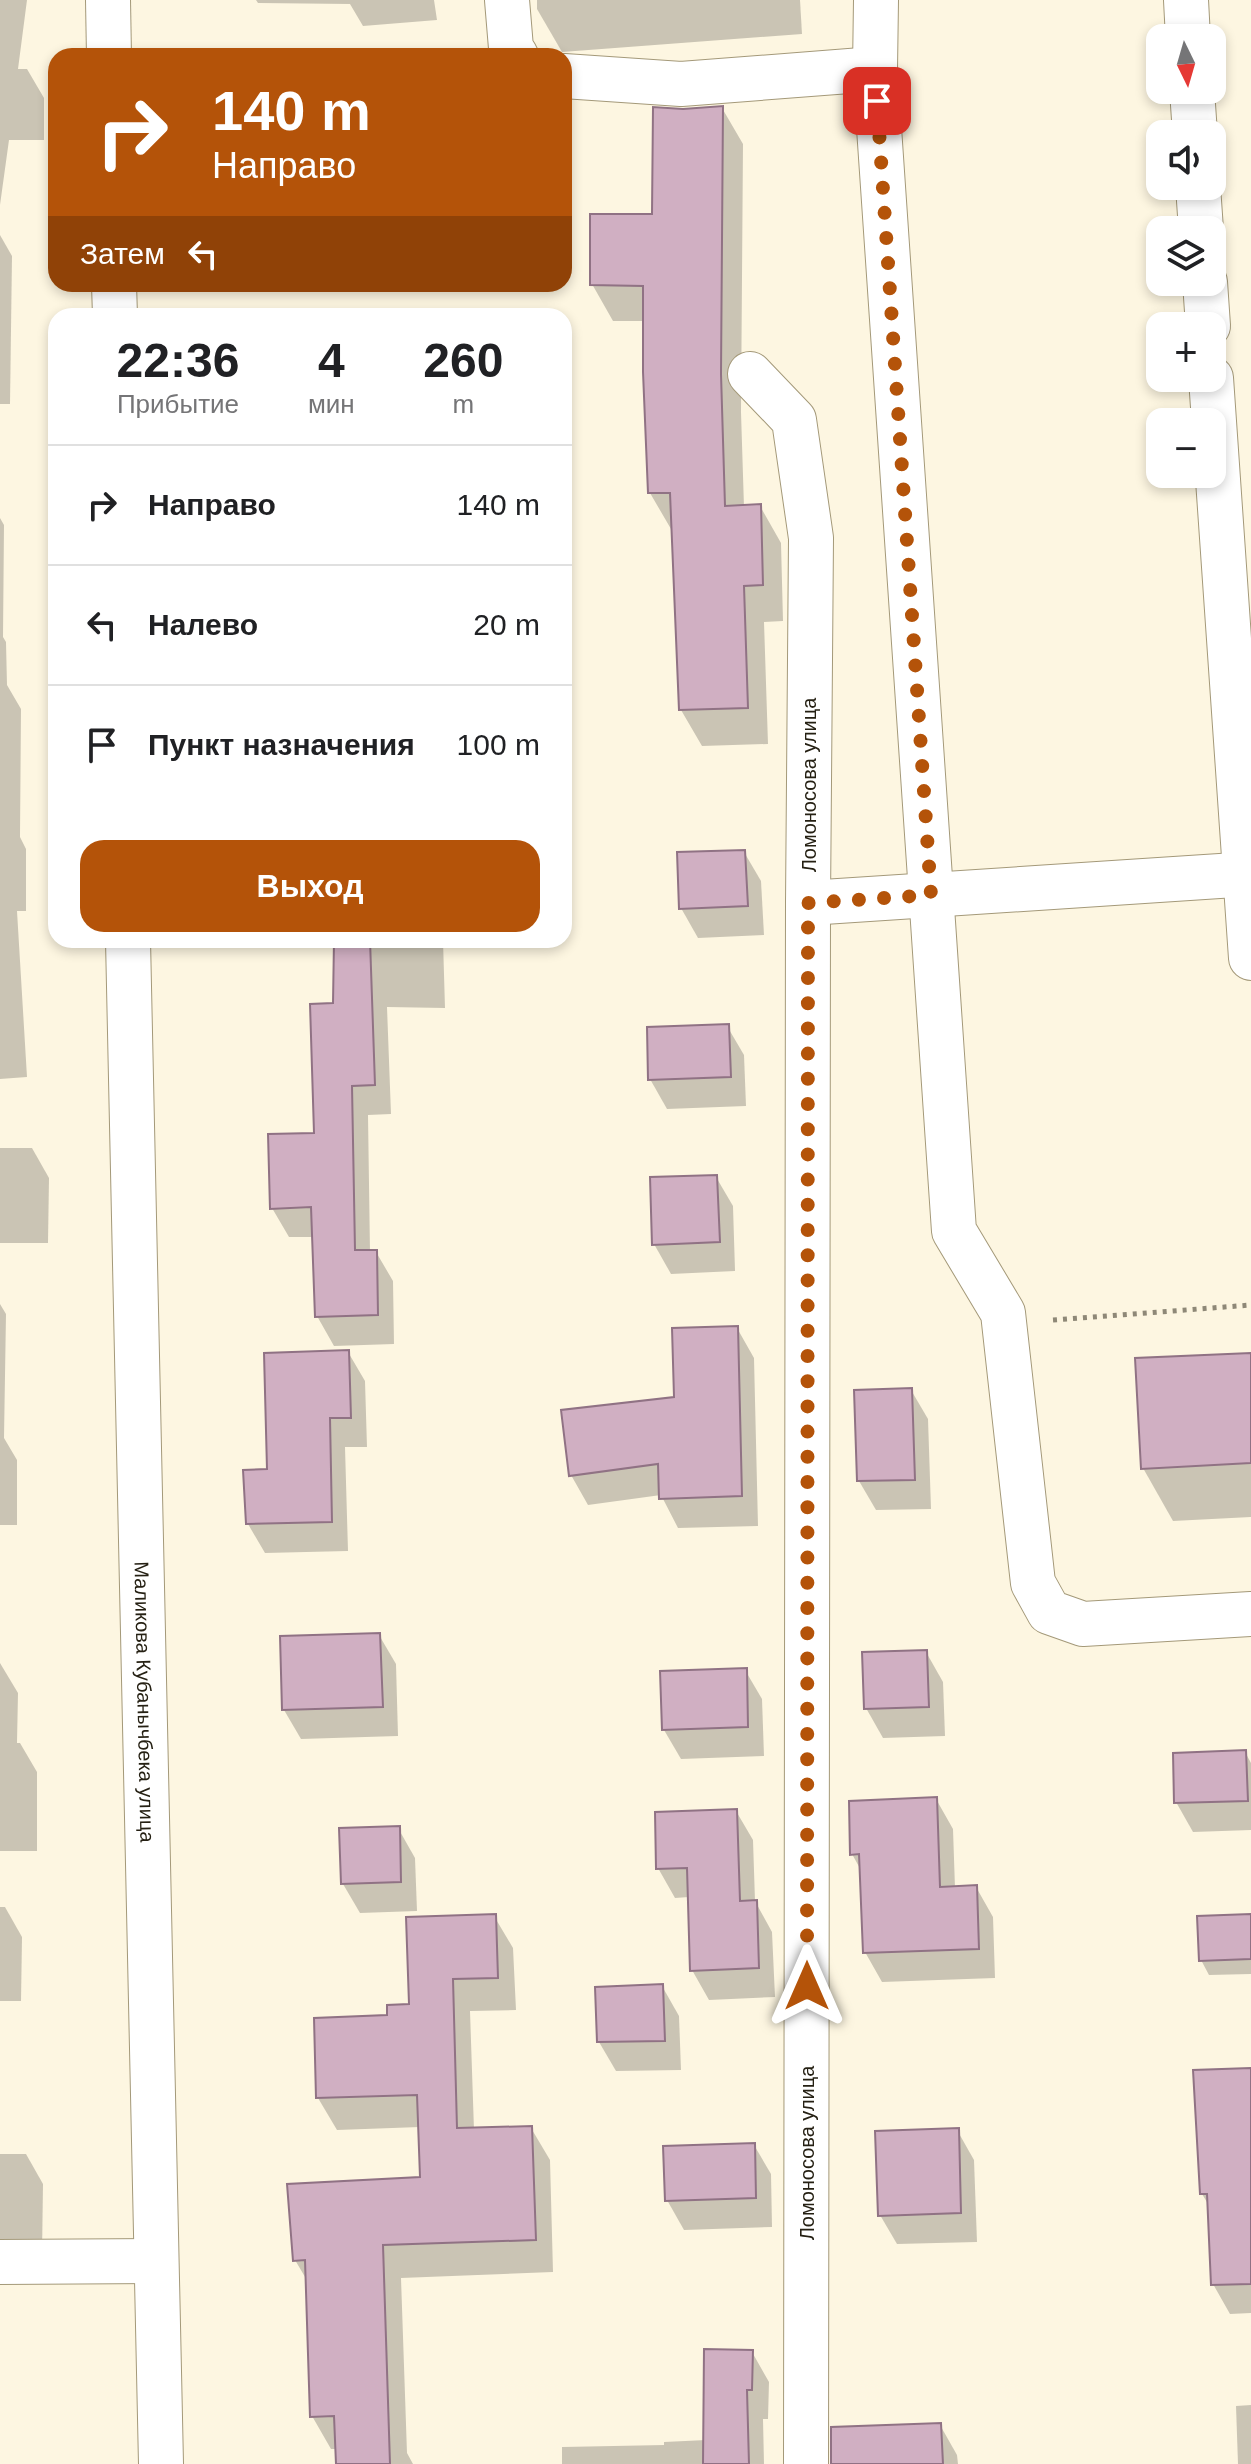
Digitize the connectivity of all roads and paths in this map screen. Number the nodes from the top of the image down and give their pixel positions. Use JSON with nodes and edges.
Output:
{"nodes":[{"id":1,"x":108,"y":0,"type":"edge"},
{"id":2,"x":507,"y":0,"type":"edge"},
{"id":3,"x":876,"y":0,"type":"edge"},
{"id":4,"x":1186,"y":0,"type":"edge"},
{"id":5,"x":1187,"y":24,"type":"edge"},
{"id":6,"x":109,"y":48,"type":"edge"},
{"id":7,"x":511,"y":48,"type":"edge"},
{"id":8,"x":875,"y":69,"type":"junction"},
{"id":9,"x":572,"y":77,"type":"edge"},
{"id":10,"x":750,"y":374,"type":"dead end"},
{"id":11,"x":1212,"y":392,"type":"edge"},
{"id":12,"x":1248,"y":874,"type":"edge"},
{"id":13,"x":931,"y":895,"type":"junction"},
{"id":14,"x":808,"y":903,"type":"junction"},
{"id":15,"x":128,"y":948,"type":"edge"},
{"id":16,"x":1251,"y":958,"type":"edge"},
{"id":17,"x":1251,"y":1305,"type":"edge"},
{"id":18,"x":1004,"y":1324,"type":"junction"},
{"id":19,"x":1251,"y":1614,"type":"edge"},
{"id":20,"x":156,"y":2261,"type":"junction"},
{"id":21,"x":0,"y":2262,"type":"edge"},
{"id":22,"x":161,"y":2464,"type":"edge"},
{"id":23,"x":806,"y":2464,"type":"edge"}],
"edges":[{"from":1,"to":6,"type":"street"},
{"from":2,"to":7,"type":"street"},
{"from":3,"to":8,"type":"street"},
{"from":4,"to":5,"type":"street"},
{"from":8,"to":9,"type":"street"},
{"from":8,"to":13,"type":"street"},
{"from":10,"to":14,"type":"street","name":"Ломоносова улица"},
{"from":11,"to":12,"type":"street"},
{"from":12,"to":13,"type":"street"},
{"from":12,"to":16,"type":"street"},
{"from":13,"to":14,"type":"street"},
{"from":13,"to":18,"type":"street"},
{"from":14,"to":23,"type":"street","name":"Ломоносова улица"},
{"from":15,"to":20,"type":"street","name":"Маликова Кубанычбека улица"},
{"from":17,"to":18,"type":"path"},
{"from":18,"to":19,"type":"street"},
{"from":20,"to":21,"type":"street"},
{"from":20,"to":22,"type":"street","name":"Маликова Кубанычбека улица"}]}
